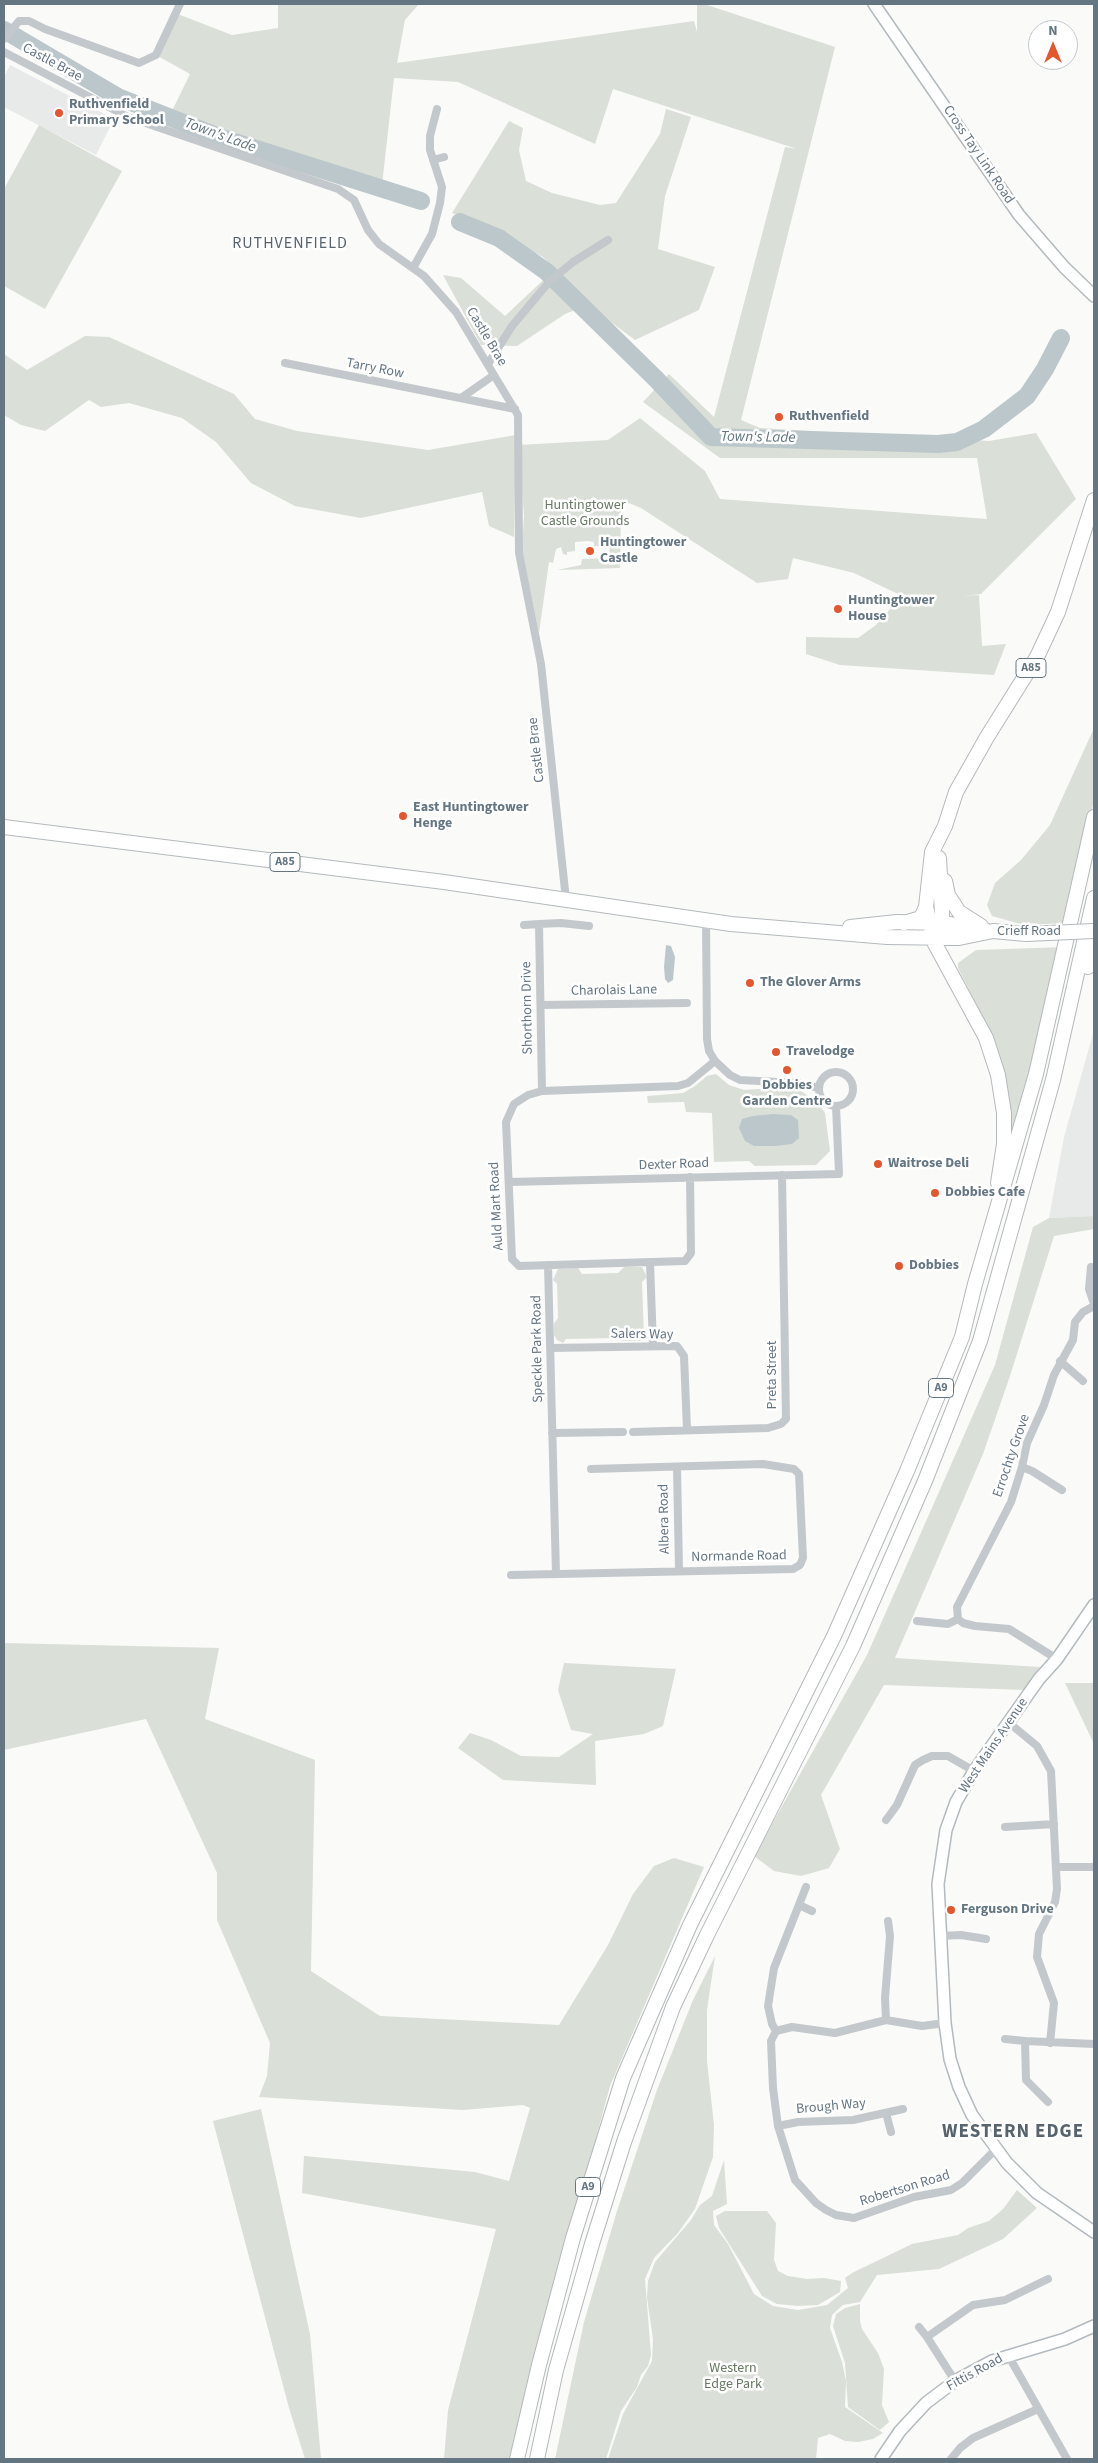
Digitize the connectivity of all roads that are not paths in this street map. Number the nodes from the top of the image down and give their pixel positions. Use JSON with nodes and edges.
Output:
{"nodes":[{"id":1,"x":180,"y":4,"type":"edge"},
{"id":2,"x":874,"y":4,"type":"edge"},
{"id":3,"x":4,"y":39,"type":"edge"},
{"id":4,"x":4,"y":52,"type":"edge"},
{"id":5,"x":437,"y":108,"type":"dead end"},
{"id":6,"x":444,"y":157,"type":"dead end"},
{"id":7,"x":433,"y":160,"type":"junction"},
{"id":8,"x":608,"y":240,"type":"dead end"},
{"id":9,"x":413,"y":268,"type":"junction"},
{"id":10,"x":1094,"y":296,"type":"edge"},
{"id":11,"x":285,"y":363,"type":"dead end"},
{"id":12,"x":488,"y":364,"type":"junction"},
{"id":13,"x":494,"y":375,"type":"junction"},
{"id":14,"x":461,"y":398,"type":"junction"},
{"id":15,"x":515,"y":409,"type":"junction"},
{"id":16,"x":1094,"y":500,"type":"edge"},
{"id":17,"x":1094,"y":817,"type":"edge"},
{"id":18,"x":944,"y":826,"type":"junction"},
{"id":19,"x":4,"y":827,"type":"edge"},
{"id":20,"x":939,"y":860,"type":"junction"},
{"id":21,"x":1094,"y":898,"type":"edge"},
{"id":22,"x":566,"y":900,"type":"junction"},
{"id":23,"x":926,"y":907,"type":"junction"},
{"id":24,"x":706,"y":922,"type":"junction"},
{"id":25,"x":904,"y":923,"type":"junction"},
{"id":26,"x":539,"y":924,"type":"junction"},
{"id":27,"x":524,"y":925,"type":"dead end"},
{"id":28,"x":589,"y":926,"type":"dead end"},
{"id":29,"x":817,"y":930,"type":"junction"},
{"id":30,"x":938,"y":930,"type":"junction"},
{"id":31,"x":993,"y":931,"type":"junction"},
{"id":32,"x":1094,"y":931,"type":"edge"},
{"id":33,"x":1094,"y":944,"type":"edge"},
{"id":34,"x":687,"y":1002,"type":"dead end"},
{"id":35,"x":541,"y":1005,"type":"junction"},
{"id":36,"x":715,"y":1061,"type":"junction"},
{"id":37,"x":1053,"y":1080,"type":"junction"},
{"id":38,"x":819,"y":1088,"type":"junction"},
{"id":39,"x":542,"y":1091,"type":"junction"},
{"id":40,"x":836,"y":1106,"type":"junction"},
{"id":41,"x":782,"y":1175,"type":"junction"},
{"id":42,"x":690,"y":1177,"type":"junction"},
{"id":43,"x":508,"y":1182,"type":"junction"},
{"id":44,"x":992,"y":1231,"type":"junction"},
{"id":45,"x":650,"y":1262,"type":"junction"},
{"id":46,"x":548,"y":1265,"type":"junction"},
{"id":47,"x":1091,"y":1266,"type":"dead end"},
{"id":48,"x":1094,"y":1305,"type":"edge"},
{"id":49,"x":653,"y":1346,"type":"junction"},
{"id":50,"x":550,"y":1348,"type":"junction"},
{"id":51,"x":1060,"y":1361,"type":"junction"},
{"id":52,"x":1083,"y":1381,"type":"dead end"},
{"id":53,"x":687,"y":1430,"type":"junction"},
{"id":54,"x":623,"y":1432,"type":"dead end"},
{"id":55,"x":633,"y":1432,"type":"dead end"},
{"id":56,"x":552,"y":1433,"type":"junction"},
{"id":57,"x":1022,"y":1467,"type":"junction"},
{"id":58,"x":677,"y":1468,"type":"junction"},
{"id":59,"x":591,"y":1469,"type":"dead end"},
{"id":60,"x":1062,"y":1490,"type":"dead end"},
{"id":61,"x":679,"y":1570,"type":"junction"},
{"id":62,"x":511,"y":1574,"type":"dead end"},
{"id":63,"x":556,"y":1574,"type":"junction"},
{"id":64,"x":1093,"y":1608,"type":"edge"},
{"id":65,"x":958,"y":1619,"type":"junction"},
{"id":66,"x":917,"y":1621,"type":"dead end"},
{"id":67,"x":1057,"y":1659,"type":"junction"},
{"id":68,"x":1008,"y":1722,"type":"junction"},
{"id":69,"x":974,"y":1771,"type":"junction"},
{"id":70,"x":886,"y":1820,"type":"dead end"},
{"id":71,"x":1054,"y":1824,"type":"junction"},
{"id":72,"x":1004,"y":1827,"type":"dead end"},
{"id":73,"x":1057,"y":1867,"type":"junction"},
{"id":74,"x":1094,"y":1867,"type":"edge"},
{"id":75,"x":806,"y":1888,"type":"dead end"},
{"id":76,"x":799,"y":1905,"type":"junction"},
{"id":77,"x":812,"y":1911,"type":"dead end"},
{"id":78,"x":888,"y":1921,"type":"dead end"},
{"id":79,"x":940,"y":1936,"type":"junction"},
{"id":80,"x":986,"y":1938,"type":"dead end"},
{"id":81,"x":886,"y":2020,"type":"junction"},
{"id":82,"x":945,"y":2023,"type":"junction"},
{"id":83,"x":776,"y":2031,"type":"junction"},
{"id":84,"x":1005,"y":2039,"type":"dead end"},
{"id":85,"x":1024,"y":2042,"type":"junction"},
{"id":86,"x":1050,"y":2043,"type":"junction"},
{"id":87,"x":1094,"y":2044,"type":"edge"},
{"id":88,"x":1048,"y":2102,"type":"dead end"},
{"id":89,"x":902,"y":2110,"type":"dead end"},
{"id":90,"x":886,"y":2113,"type":"junction"},
{"id":91,"x":778,"y":2126,"type":"junction"},
{"id":92,"x":891,"y":2132,"type":"dead end"},
{"id":93,"x":995,"y":2150,"type":"junction"},
{"id":94,"x":1094,"y":2232,"type":"edge"},
{"id":95,"x":1048,"y":2280,"type":"dead end"},
{"id":96,"x":1094,"y":2326,"type":"edge"},
{"id":97,"x":919,"y":2327,"type":"dead end"},
{"id":98,"x":926,"y":2337,"type":"junction"},
{"id":99,"x":1008,"y":2355,"type":"junction"},
{"id":100,"x":956,"y":2381,"type":"junction"},
{"id":101,"x":1038,"y":2409,"type":"junction"},
{"id":102,"x":517,"y":2459,"type":"edge"},
{"id":103,"x":537,"y":2459,"type":"edge"},
{"id":104,"x":881,"y":2459,"type":"edge"},
{"id":105,"x":951,"y":2459,"type":"edge"},
{"id":106,"x":1067,"y":2459,"type":"edge"}],
"edges":[{"from":1,"to":3,"type":"street"},
{"from":2,"to":10,"type":"street","name":"Cross Tay Link Road"},
{"from":4,"to":9,"type":"street","name":"Castle Brae"},
{"from":5,"to":7,"type":"street"},
{"from":6,"to":7,"type":"street"},
{"from":7,"to":9,"type":"street"},
{"from":8,"to":12,"type":"street"},
{"from":9,"to":12,"type":"street","name":"Castle Brae"},
{"from":11,"to":14,"type":"street","name":"Tarry Row"},
{"from":12,"to":13,"type":"street","name":"Castle Brae"},
{"from":13,"to":14,"type":"street"},
{"from":13,"to":15,"type":"street","name":"Castle Brae"},
{"from":14,"to":15,"type":"street","name":"Tarry Row"},
{"from":15,"to":22,"type":"street","name":"Castle Brae"},
{"from":16,"to":18,"type":"highway","number":"A85"},
{"from":17,"to":44,"type":"highway","number":"A9"},
{"from":18,"to":20,"type":"highway","number":"A85"},
{"from":18,"to":23,"type":"highway"},
{"from":19,"to":22,"type":"highway","number":"A85"},
{"from":20,"to":30,"type":"highway","number":"A85"},
{"from":20,"to":31,"type":"highway","number":"A85"},
{"from":21,"to":37,"type":"highway","number":"A9"},
{"from":22,"to":24,"type":"highway","number":"A85"},
{"from":23,"to":25,"type":"highway"},
{"from":23,"to":30,"type":"highway"},
{"from":24,"to":29,"type":"highway","number":"A85"},
{"from":24,"to":36,"type":"street"},
{"from":25,"to":29,"type":"highway","number":"A85"},
{"from":25,"to":30,"type":"highway","number":"A85"},
{"from":26,"to":27,"type":"street"},
{"from":26,"to":28,"type":"street"},
{"from":26,"to":35,"type":"street","name":"Shorthorn Drive"},
{"from":29,"to":30,"type":"highway","number":"A85"},
{"from":30,"to":31,"type":"highway","name":"Crieff Road","number":"A85"},
{"from":30,"to":44,"type":"highway","number":"A9"},
{"from":31,"to":32,"type":"highway","name":"Crieff Road","number":"A85","bridge":true},
{"from":33,"to":37,"type":"highway","number":"A9"},
{"from":34,"to":35,"type":"street","name":"Charolais Lane"},
{"from":35,"to":39,"type":"street","name":"Shorthorn Drive"},
{"from":36,"to":38,"type":"street"},
{"from":36,"to":39,"type":"street","name":"Auld Mart Road"},
{"from":37,"to":103,"type":"highway","number":"A9"},
{"from":38,"to":40,"type":"street"},
{"from":38,"to":40,"type":"street"},
{"from":39,"to":43,"type":"street","name":"Auld Mart Road"},
{"from":40,"to":41,"type":"street","name":"Dexter Road"},
{"from":41,"to":42,"type":"street","name":"Dexter Road"},
{"from":41,"to":53,"type":"street","name":"Preta Street"},
{"from":42,"to":43,"type":"street","name":"Dexter Road"},
{"from":42,"to":45,"type":"street","name":"Auld Mart Road"},
{"from":43,"to":46,"type":"street","name":"Auld Mart Road"},
{"from":44,"to":102,"type":"highway","number":"A9"},
{"from":45,"to":46,"type":"street","name":"Auld Mart Road"},
{"from":45,"to":49,"type":"street"},
{"from":46,"to":50,"type":"street","name":"Speckle Park Road"},
{"from":47,"to":48,"type":"street","name":"Errochty Grove"},
{"from":48,"to":51,"type":"street","name":"Errochty Grove"},
{"from":49,"to":50,"type":"street","name":"Salers Way"},
{"from":49,"to":53,"type":"street","name":"Salers Way"},
{"from":50,"to":56,"type":"street","name":"Speckle Park Road"},
{"from":51,"to":52,"type":"street"},
{"from":51,"to":57,"type":"street","name":"Errochty Grove"},
{"from":53,"to":55,"type":"street","name":"Preta Street"},
{"from":54,"to":56,"type":"street"},
{"from":56,"to":63,"type":"street","name":"Speckle Park Road"},
{"from":57,"to":60,"type":"street"},
{"from":57,"to":65,"type":"street","name":"Errochty Grove"},
{"from":58,"to":59,"type":"street","name":"Normande Road"},
{"from":58,"to":61,"type":"street","name":"Albera Road"},
{"from":58,"to":61,"type":"street","name":"Normande Road"},
{"from":61,"to":63,"type":"street","name":"Normande Road"},
{"from":62,"to":63,"type":"street","name":"Normande Road"},
{"from":64,"to":67,"type":"street","name":"West Mains Avenue"},
{"from":65,"to":66,"type":"street"},
{"from":65,"to":67,"type":"street"},
{"from":67,"to":68,"type":"street","name":"West Mains Avenue"},
{"from":68,"to":69,"type":"street","name":"West Mains Avenue"},
{"from":68,"to":71,"type":"street"},
{"from":69,"to":70,"type":"street"},
{"from":69,"to":79,"type":"street","name":"West Mains Avenue"},
{"from":71,"to":72,"type":"street"},
{"from":71,"to":73,"type":"street"},
{"from":73,"to":74,"type":"street"},
{"from":73,"to":86,"type":"street"},
{"from":75,"to":76,"type":"street","name":"Robertson Road"},
{"from":76,"to":77,"type":"street"},
{"from":76,"to":83,"type":"street","name":"Robertson Road"},
{"from":78,"to":81,"type":"street"},
{"from":79,"to":80,"type":"street"},
{"from":79,"to":82,"type":"street","name":"West Mains Avenue"},
{"from":81,"to":82,"type":"street"},
{"from":81,"to":83,"type":"street"},
{"from":82,"to":93,"type":"street","name":"West Mains Avenue"},
{"from":83,"to":91,"type":"street","name":"Robertson Road"},
{"from":84,"to":85,"type":"street"},
{"from":85,"to":86,"type":"street"},
{"from":85,"to":88,"type":"street"},
{"from":86,"to":87,"type":"street"},
{"from":89,"to":90,"type":"street","name":"Brough Way"},
{"from":90,"to":91,"type":"street","name":"Brough Way"},
{"from":90,"to":92,"type":"street","name":"Brough Way"},
{"from":91,"to":93,"type":"street","name":"Robertson Road"},
{"from":93,"to":94,"type":"street","name":"West Mains Avenue"},
{"from":95,"to":98,"type":"street"},
{"from":96,"to":99,"type":"street","name":"Fittis Road"},
{"from":97,"to":98,"type":"street"},
{"from":98,"to":100,"type":"street"},
{"from":99,"to":100,"type":"street","name":"Fittis Road"},
{"from":99,"to":101,"type":"street"},
{"from":100,"to":104,"type":"street","name":"Fittis Road"},
{"from":101,"to":105,"type":"street"},
{"from":101,"to":106,"type":"street"}]}
